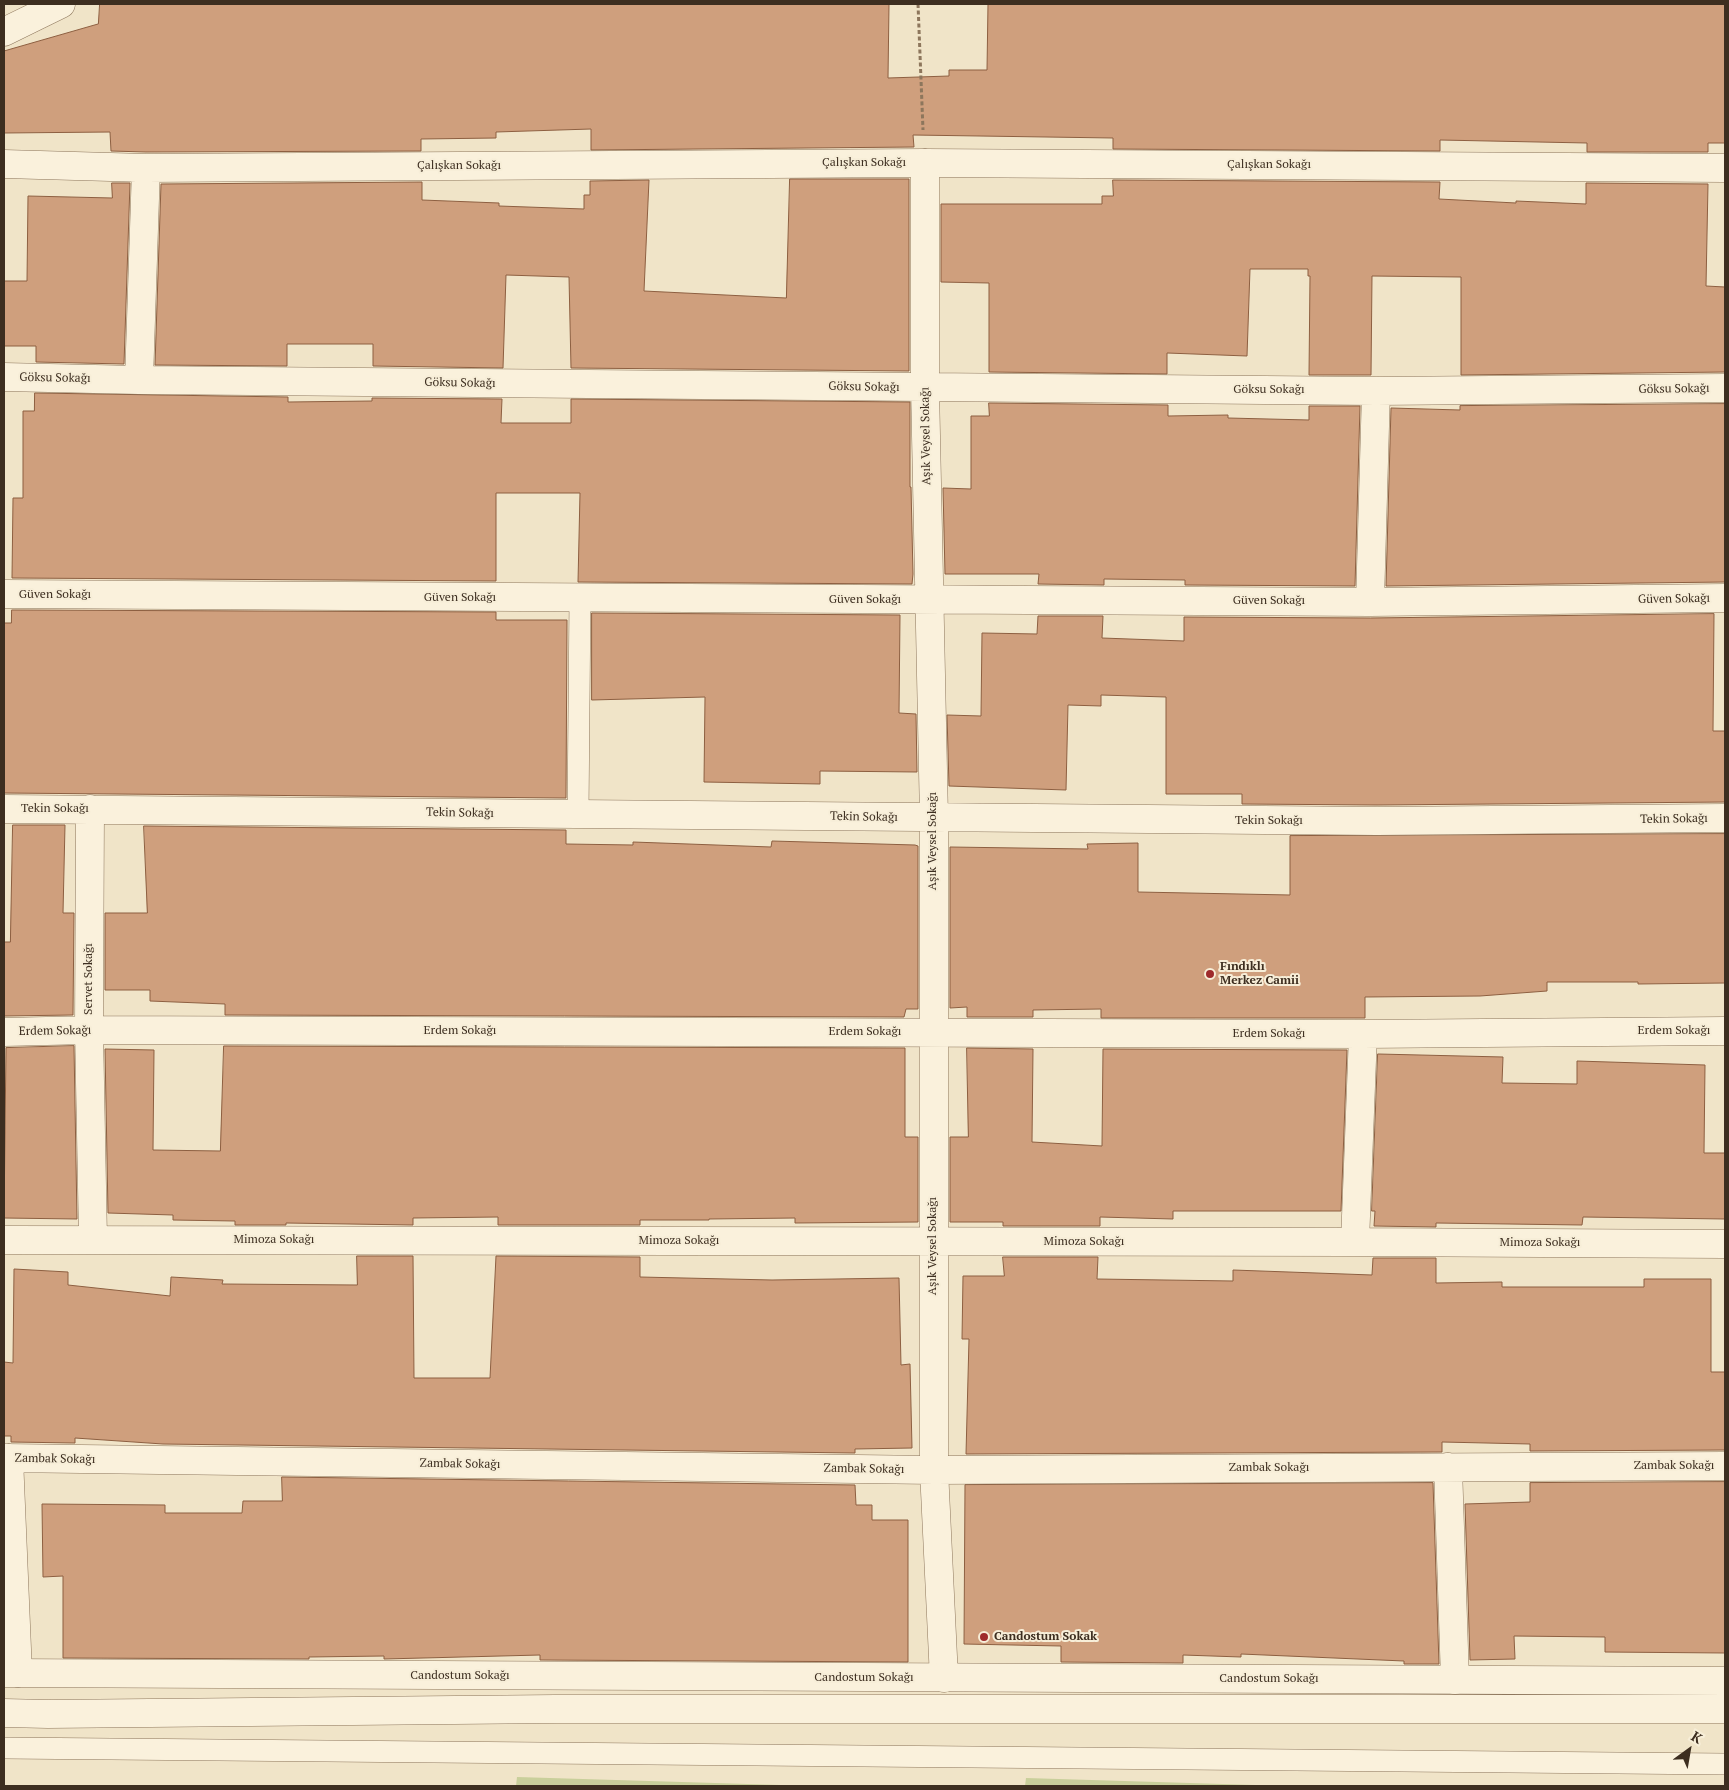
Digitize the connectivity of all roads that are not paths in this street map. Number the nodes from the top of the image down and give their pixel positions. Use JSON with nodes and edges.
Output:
{"nodes":[{"id":1,"x":61,"y":4,"type":"edge"},
{"id":2,"x":4,"y":32,"type":"edge"},
{"id":3,"x":924,"y":163,"type":"junction"},
{"id":4,"x":4,"y":164,"type":"edge"},
{"id":5,"x":146,"y":168,"type":"junction"},
{"id":6,"x":1725,"y":168,"type":"edge"},
{"id":7,"x":4,"y":377,"type":"edge"},
{"id":8,"x":139,"y":380,"type":"junction"},
{"id":9,"x":925,"y":388,"type":"junction"},
{"id":10,"x":1725,"y":388,"type":"edge"},
{"id":11,"x":1376,"y":391,"type":"junction"},
{"id":12,"x":4,"y":594,"type":"edge"},
{"id":13,"x":580,"y":598,"type":"junction"},
{"id":14,"x":1725,"y":598,"type":"edge"},
{"id":15,"x":930,"y":600,"type":"junction"},
{"id":16,"x":1370,"y":602,"type":"junction"},
{"id":17,"x":4,"y":809,"type":"edge"},
{"id":18,"x":90,"y":809,"type":"junction"},
{"id":19,"x":578,"y":814,"type":"junction"},
{"id":20,"x":934,"y":818,"type":"junction"},
{"id":21,"x":1725,"y":818,"type":"edge"},
{"id":22,"x":89,"y":1030,"type":"junction"},
{"id":23,"x":1725,"y":1031,"type":"edge"},
{"id":24,"x":4,"y":1032,"type":"edge"},
{"id":25,"x":933,"y":1032,"type":"junction"},
{"id":26,"x":1363,"y":1034,"type":"junction"},
{"id":27,"x":93,"y":1239,"type":"junction"},
{"id":28,"x":4,"y":1240,"type":"edge"},
{"id":29,"x":933,"y":1242,"type":"junction"},
{"id":30,"x":1355,"y":1242,"type":"junction"},
{"id":31,"x":1725,"y":1244,"type":"edge"},
{"id":32,"x":6,"y":1458,"type":"edge"},
{"id":33,"x":1725,"y":1466,"type":"edge"},
{"id":34,"x":1448,"y":1467,"type":"junction"},
{"id":35,"x":934,"y":1470,"type":"junction"},
{"id":36,"x":11,"y":1673,"type":"edge"},
{"id":37,"x":944,"y":1678,"type":"junction"},
{"id":38,"x":1455,"y":1680,"type":"junction"},
{"id":39,"x":1725,"y":1681,"type":"edge"},
{"id":40,"x":1725,"y":1709,"type":"edge"},
{"id":41,"x":4,"y":1713,"type":"edge"},
{"id":42,"x":4,"y":1748,"type":"edge"},
{"id":43,"x":1725,"y":1764,"type":"edge"}],
"edges":[{"from":1,"to":2,"type":"street"},
{"from":3,"to":5,"type":"street","name":"Çalışkan Sokağı"},
{"from":3,"to":6,"type":"street","name":"Çalışkan Sokağı"},
{"from":3,"to":9,"type":"street","name":"Aşık Veysel Sokağı"},
{"from":4,"to":5,"type":"street","name":"Çalışkan Sokağı"},
{"from":5,"to":8,"type":"street"},
{"from":7,"to":8,"type":"street","name":"Göksu Sokağı"},
{"from":8,"to":9,"type":"street","name":"Göksu Sokağı"},
{"from":9,"to":11,"type":"street","name":"Göksu Sokağı"},
{"from":9,"to":15,"type":"street","name":"Aşık Veysel Sokağı"},
{"from":10,"to":11,"type":"street","name":"Göksu Sokağı"},
{"from":11,"to":16,"type":"street"},
{"from":12,"to":13,"type":"street","name":"Güven Sokağı"},
{"from":13,"to":15,"type":"street","name":"Güven Sokağı"},
{"from":13,"to":19,"type":"lane"},
{"from":14,"to":16,"type":"street","name":"Güven Sokağı"},
{"from":15,"to":16,"type":"street","name":"Güven Sokağı"},
{"from":15,"to":20,"type":"street","name":"Aşık Veysel Sokağı"},
{"from":17,"to":18,"type":"street","name":"Tekin Sokağı"},
{"from":18,"to":19,"type":"street","name":"Tekin Sokağı"},
{"from":18,"to":22,"type":"street","name":"Servet Sokağı"},
{"from":19,"to":20,"type":"street","name":"Tekin Sokağı"},
{"from":20,"to":21,"type":"street","name":"Tekin Sokağı"},
{"from":20,"to":25,"type":"street","name":"Aşık Veysel Sokağı"},
{"from":22,"to":24,"type":"street","name":"Erdem Sokağı"},
{"from":22,"to":25,"type":"street","name":"Erdem Sokağı"},
{"from":22,"to":27,"type":"street","name":"Servet Sokağı"},
{"from":23,"to":26,"type":"street","name":"Erdem Sokağı"},
{"from":25,"to":26,"type":"street","name":"Erdem Sokağı"},
{"from":25,"to":29,"type":"street","name":"Aşık Veysel Sokağı"},
{"from":26,"to":30,"type":"street"},
{"from":27,"to":28,"type":"street","name":"Mimoza Sokağı"},
{"from":27,"to":29,"type":"street","name":"Mimoza Sokağı"},
{"from":29,"to":30,"type":"street","name":"Mimoza Sokağı"},
{"from":29,"to":35,"type":"street","name":"Aşık Veysel Sokağı"},
{"from":30,"to":31,"type":"street","name":"Mimoza Sokağı"},
{"from":32,"to":35,"type":"street","name":"Zambak Sokağı"},
{"from":32,"to":36,"type":"street"},
{"from":33,"to":34,"type":"street","name":"Zambak Sokağı"},
{"from":34,"to":35,"type":"street","name":"Zambak Sokağı"},
{"from":34,"to":38,"type":"street"},
{"from":35,"to":37,"type":"street","name":"Aşık Veysel Sokağı"},
{"from":36,"to":37,"type":"street","name":"Candostum Sokağı"},
{"from":37,"to":38,"type":"street","name":"Candostum Sokağı"},
{"from":38,"to":39,"type":"street","name":"Candostum Sokağı"},
{"from":40,"to":41,"type":"street"},
{"from":42,"to":43,"type":"lane"}]}
